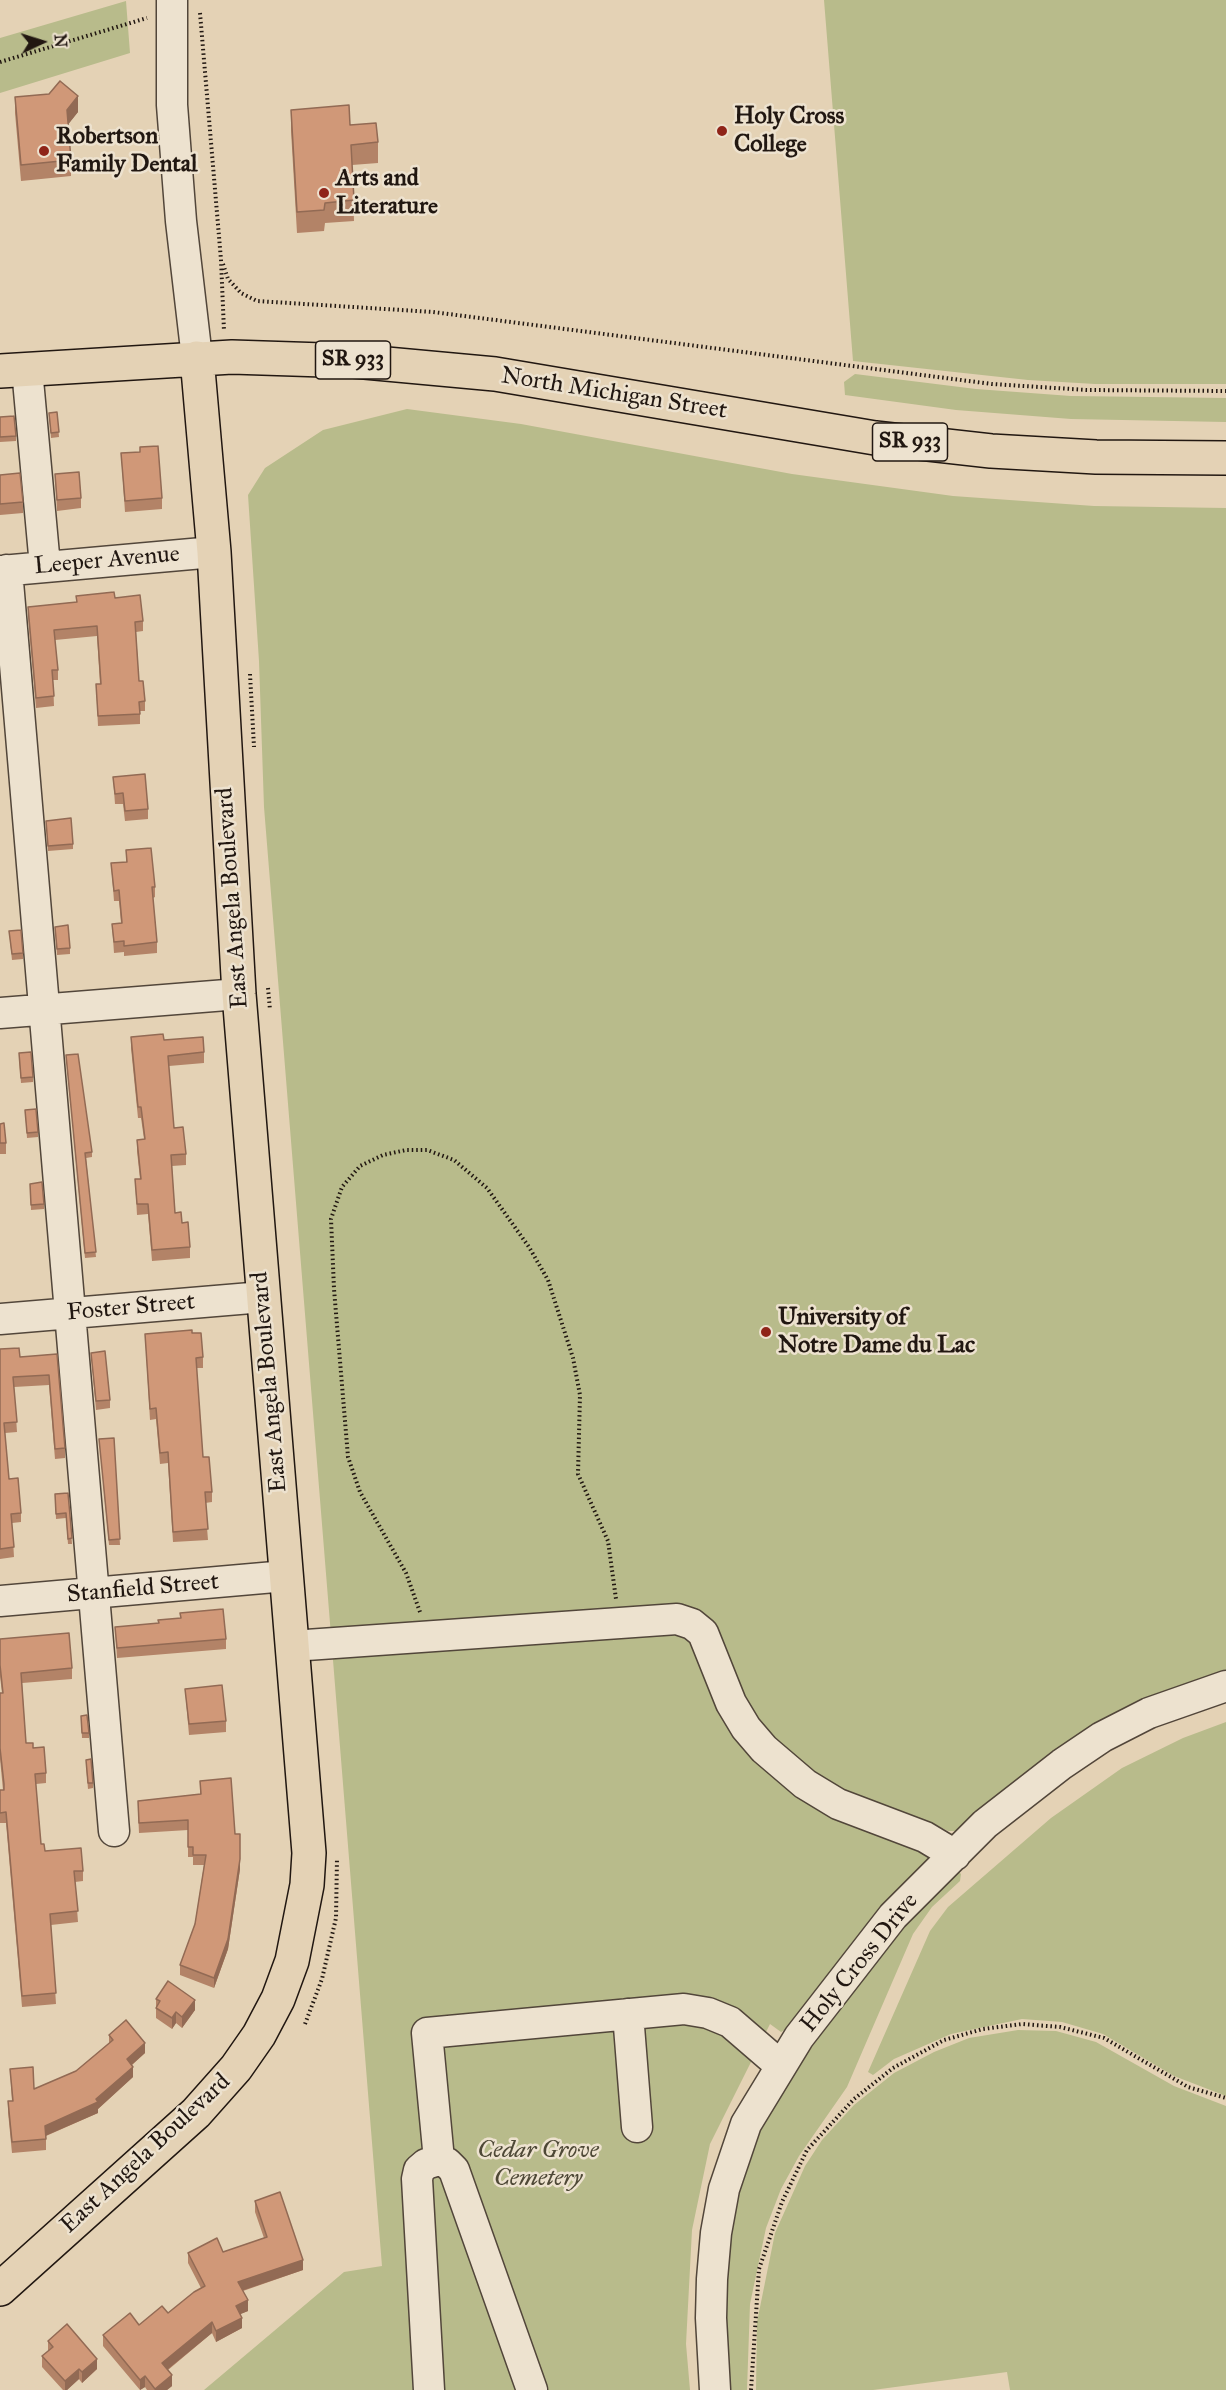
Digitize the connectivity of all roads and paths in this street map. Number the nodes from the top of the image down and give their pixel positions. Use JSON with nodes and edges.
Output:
{"nodes":[{"id":1,"x":176,"y":9,"type":"edge"},
{"id":2,"x":0,"y":62,"type":"edge"},
{"id":3,"x":221,"y":260,"type":"junction"},
{"id":4,"x":223,"y":312,"type":"dead end"},
{"id":5,"x":197,"y":358,"type":"junction"},
{"id":6,"x":14,"y":370,"type":"edge"},
{"id":7,"x":1226,"y":391,"type":"edge"},
{"id":8,"x":1226,"y":458,"type":"edge"},
{"id":9,"x":214,"y":552,"type":"junction"},
{"id":10,"x":45,"y":566,"type":"junction"},
{"id":11,"x":4,"y":570,"type":"edge"},
{"id":12,"x":238,"y":994,"type":"junction"},
{"id":13,"x":44,"y":1009,"type":"junction"},
{"id":14,"x":0,"y":1013,"type":"edge"},
{"id":15,"x":263,"y":1297,"type":"junction"},
{"id":16,"x":70,"y":1312,"type":"junction"},
{"id":17,"x":0,"y":1319,"type":"edge"},
{"id":18,"x":286,"y":1576,"type":"junction"},
{"id":19,"x":94,"y":1593,"type":"junction"},
{"id":20,"x":0,"y":1601,"type":"edge"},
{"id":21,"x":618,"y":1623,"type":"junction"},
{"id":22,"x":424,"y":1637,"type":"junction"},
{"id":23,"x":292,"y":1646,"type":"junction"},
{"id":24,"x":1226,"y":1686,"type":"edge"},
{"id":25,"x":114,"y":1831,"type":"dead end"},
{"id":26,"x":955,"y":1855,"type":"junction"},
{"id":27,"x":628,"y":2014,"type":"junction"},
{"id":28,"x":781,"y":2066,"type":"junction"},
{"id":29,"x":1226,"y":2098,"type":"edge"},
{"id":30,"x":637,"y":2127,"type":"dead end"},
{"id":31,"x":439,"y":2160,"type":"junction"},
{"id":32,"x":0,"y":2289,"type":"edge"},
{"id":33,"x":429,"y":2390,"type":"edge"},
{"id":34,"x":532,"y":2390,"type":"edge"},
{"id":35,"x":715,"y":2390,"type":"edge"},
{"id":36,"x":751,"y":2390,"type":"edge"}],
"edges":[{"from":1,"to":2,"type":"path"},
{"from":1,"to":3,"type":"path"},
{"from":1,"to":5,"type":"street"},
{"from":3,"to":4,"type":"path"},
{"from":3,"to":7,"type":"path"},
{"from":5,"to":6,"type":"main road","name":"North Michigan Street","number":"SR 933"},
{"from":5,"to":8,"type":"main road","name":"North Michigan Street","number":"SR 933"},
{"from":5,"to":9,"type":"main road","name":"East Angela Boulevard"},
{"from":6,"to":10,"type":"street"},
{"from":9,"to":10,"type":"street","name":"Leeper Avenue"},
{"from":9,"to":12,"type":"main road","name":"East Angela Boulevard"},
{"from":10,"to":11,"type":"street","name":"Leeper Avenue"},
{"from":11,"to":13,"type":"street"},
{"from":12,"to":13,"type":"street"},
{"from":12,"to":15,"type":"main road","name":"East Angela Boulevard"},
{"from":13,"to":14,"type":"street"},
{"from":13,"to":16,"type":"street"},
{"from":15,"to":16,"type":"street","name":"Foster Street"},
{"from":15,"to":18,"type":"main road","name":"East Angela Boulevard"},
{"from":16,"to":17,"type":"street","name":"Foster Street"},
{"from":16,"to":19,"type":"street"},
{"from":18,"to":19,"type":"street","name":"Stanfield Street"},
{"from":18,"to":23,"type":"main road","name":"East Angela Boulevard"},
{"from":19,"to":20,"type":"street","name":"Stanfield Street"},
{"from":19,"to":25,"type":"street"},
{"from":21,"to":22,"type":"street"},
{"from":21,"to":22,"type":"path"},
{"from":21,"to":26,"type":"street"},
{"from":22,"to":23,"type":"street"},
{"from":23,"to":32,"type":"main road","name":"East Angela Boulevard"},
{"from":24,"to":26,"type":"street","name":"Holy Cross Drive"},
{"from":26,"to":28,"type":"street","name":"Holy Cross Drive"},
{"from":27,"to":28,"type":"street"},
{"from":27,"to":30,"type":"street"},
{"from":27,"to":31,"type":"street"},
{"from":28,"to":35,"type":"street","name":"Holy Cross Drive"},
{"from":29,"to":36,"type":"path"},
{"from":31,"to":33,"type":"street"},
{"from":31,"to":34,"type":"street"}]}
